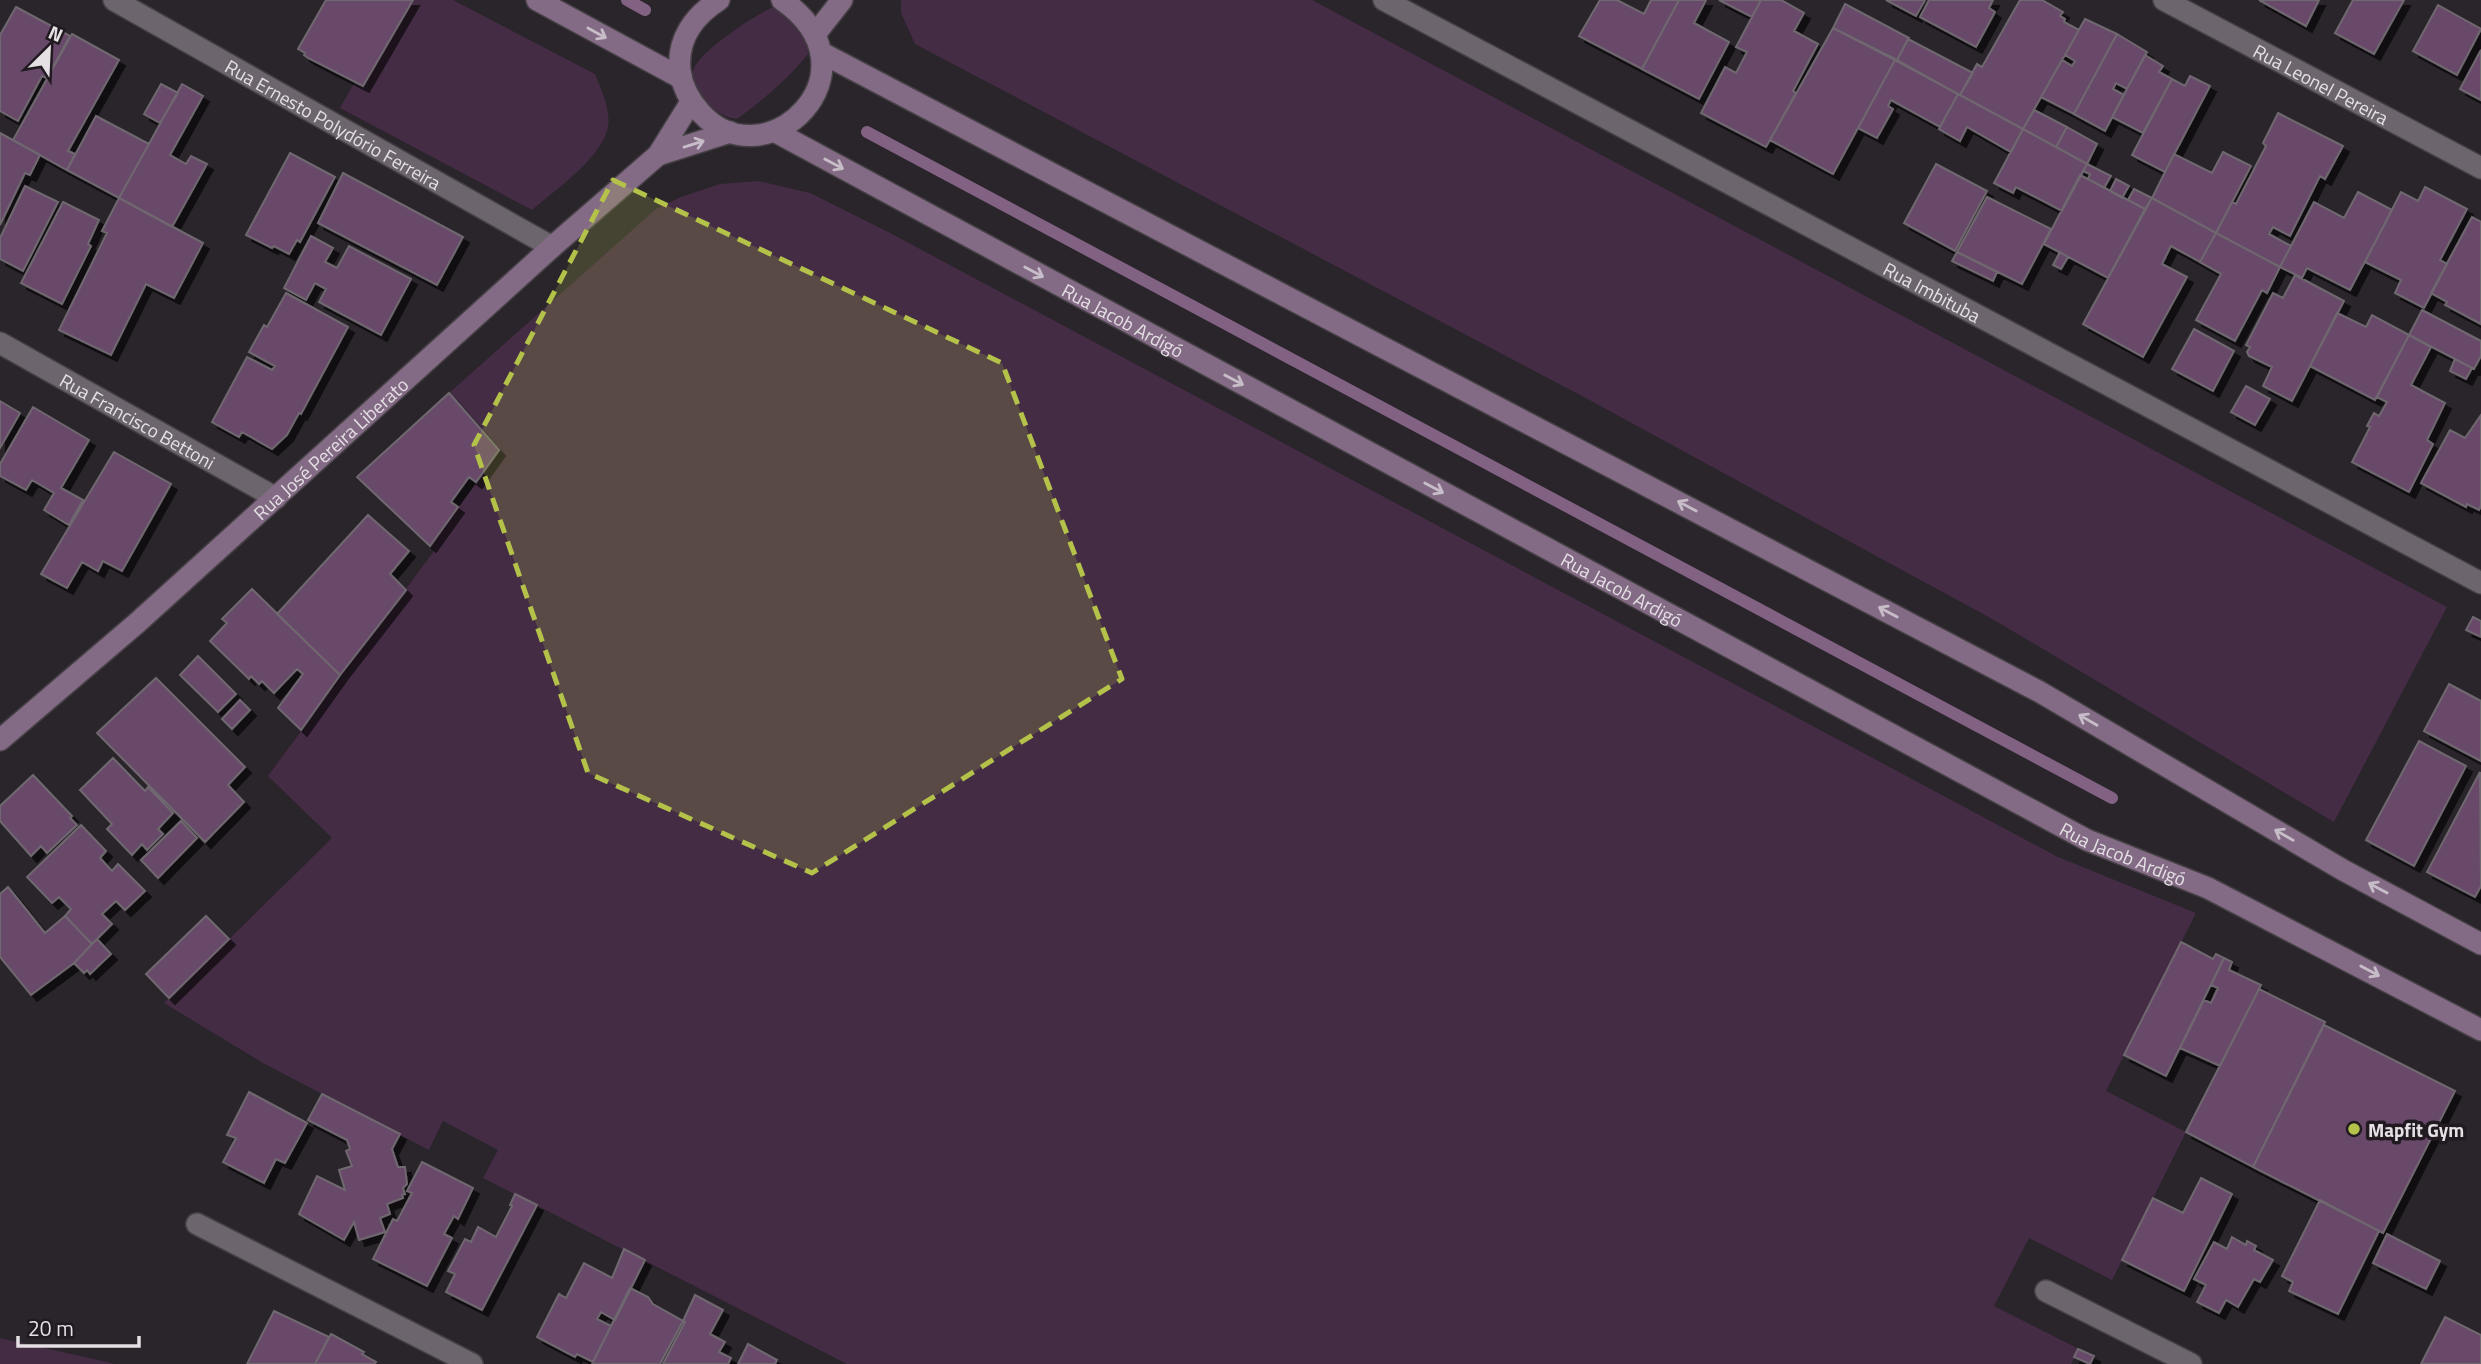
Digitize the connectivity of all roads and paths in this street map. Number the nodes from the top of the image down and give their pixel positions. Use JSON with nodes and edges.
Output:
{"nodes":[{"id":1,"x":114,"y":0,"type":"edge"},
{"id":2,"x":537,"y":0,"type":"edge"},
{"id":3,"x":719,"y":0,"type":"edge"},
{"id":4,"x":782,"y":0,"type":"edge"},
{"id":5,"x":842,"y":0,"type":"edge"},
{"id":6,"x":1384,"y":0,"type":"edge"},
{"id":7,"x":2164,"y":0,"type":"edge"},
{"id":8,"x":819,"y":43,"type":"junction"},
{"id":9,"x":681,"y":78,"type":"junction"},
{"id":10,"x":691,"y":102,"type":"junction"},
{"id":11,"x":774,"y":131,"type":"junction"},
{"id":12,"x":730,"y":132,"type":"junction"},
{"id":13,"x":658,"y":155,"type":"junction"},
{"id":14,"x":2481,"y":168,"type":"edge"},
{"id":15,"x":552,"y":247,"type":"junction"},
{"id":16,"x":0,"y":343,"type":"edge"},
{"id":17,"x":276,"y":498,"type":"junction"},
{"id":18,"x":2481,"y":583,"type":"edge"},
{"id":19,"x":0,"y":740,"type":"edge"},
{"id":20,"x":2481,"y":944,"type":"edge"},
{"id":21,"x":2481,"y":1030,"type":"edge"},
{"id":22,"x":197,"y":1224,"type":"dead end"},
{"id":23,"x":2046,"y":1291,"type":"dead end"},
{"id":24,"x":472,"y":1364,"type":"edge"},
{"id":25,"x":2191,"y":1364,"type":"edge"}],
"edges":[{"from":1,"to":15,"type":"street","name":"Rua Ernesto Polydório Ferreira"},
{"from":2,"to":9,"type":"main road","one_way":true},
{"from":3,"to":9,"type":"main road"},
{"from":4,"to":8,"type":"main road"},
{"from":5,"to":8,"type":"main road"},
{"from":6,"to":18,"type":"street","name":"Rua Imbituba"},
{"from":7,"to":14,"type":"street","name":"Rua Leonel Pereira"},
{"from":8,"to":11,"type":"main road"},
{"from":20,"to":8,"type":"main road","one_way":true},
{"from":9,"to":10,"type":"main road"},
{"from":10,"to":12,"type":"main road"},
{"from":10,"to":13,"type":"main road","name":"Rua José Pereira Liberato"},
{"from":11,"to":12,"type":"main road"},
{"from":11,"to":21,"type":"main road","name":"Rua Jacob Ardigó","one_way":true},
{"from":13,"to":12,"type":"main road","name":"Rua José Pereira Liberato","one_way":true},
{"from":13,"to":15,"type":"main road","name":"Rua José Pereira Liberato"},
{"from":15,"to":17,"type":"main road","name":"Rua José Pereira Liberato"},
{"from":16,"to":17,"type":"street","name":"Rua Francisco Bettoni"},
{"from":17,"to":19,"type":"main road","name":"Rua José Pereira Liberato"},
{"from":22,"to":24,"type":"street"},
{"from":23,"to":25,"type":"street"}]}
